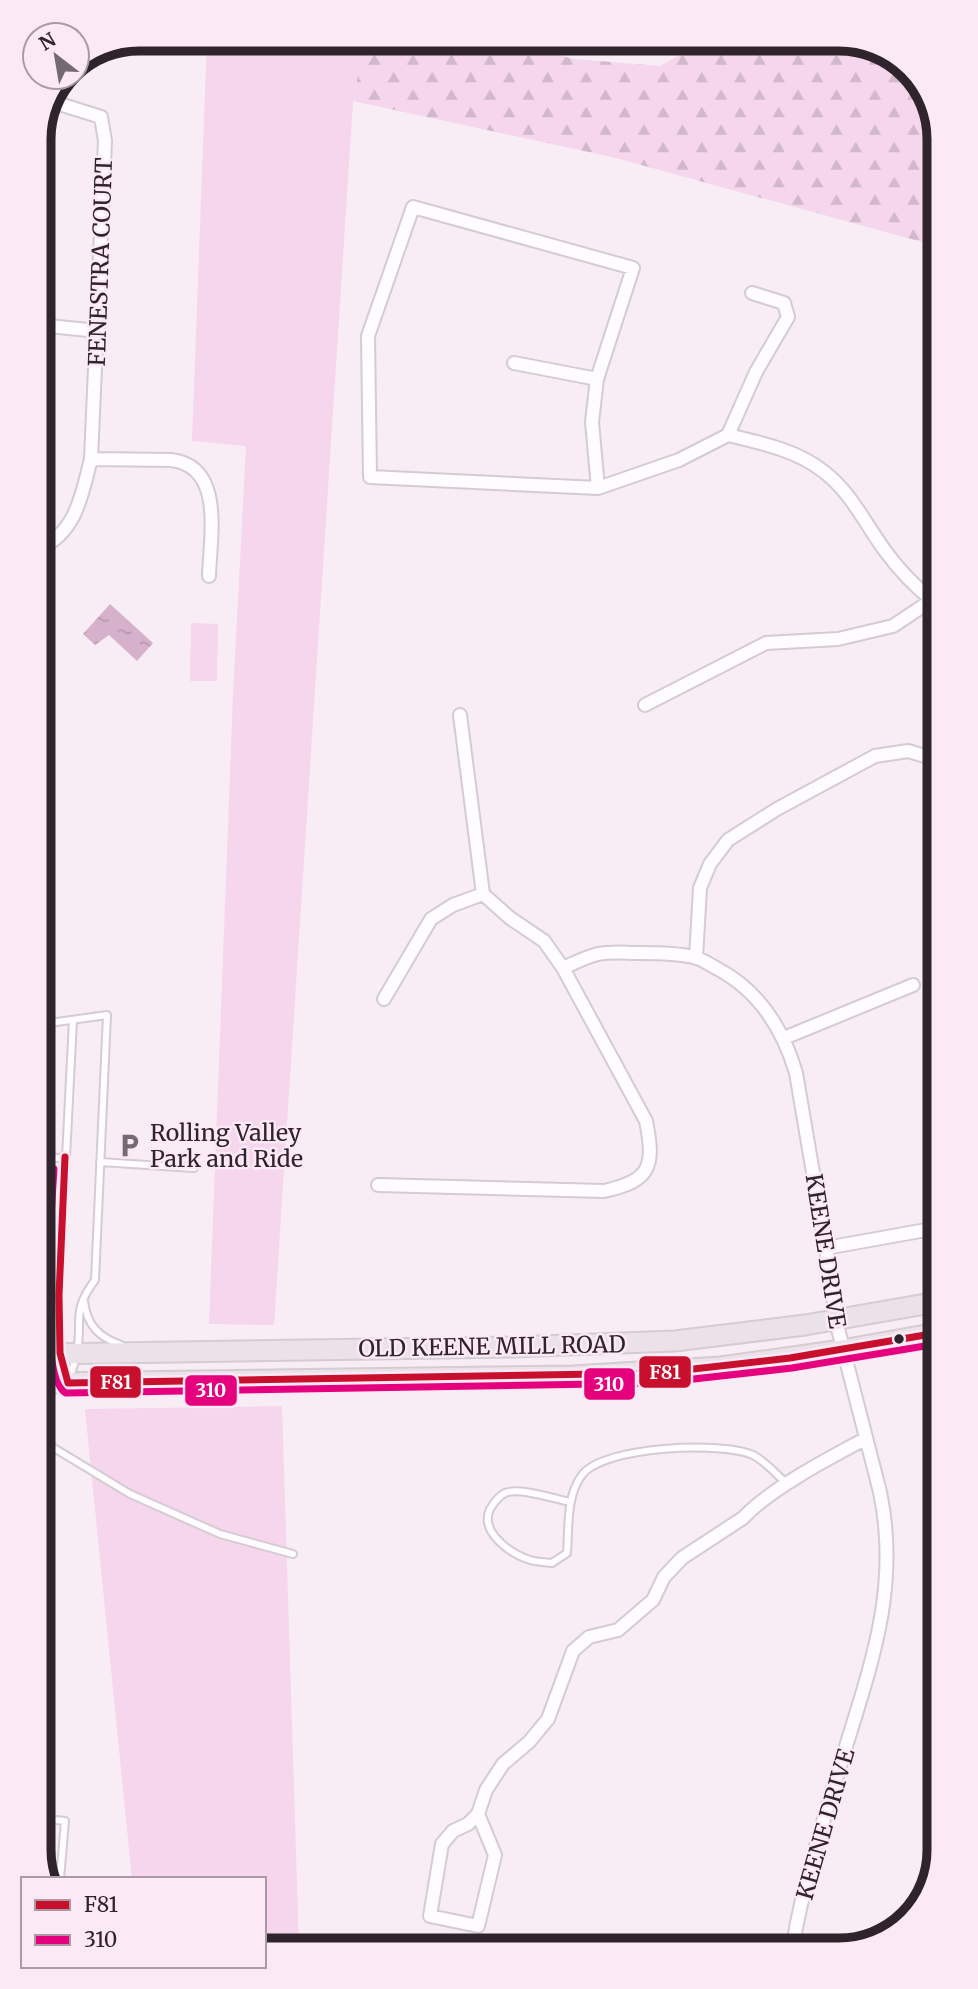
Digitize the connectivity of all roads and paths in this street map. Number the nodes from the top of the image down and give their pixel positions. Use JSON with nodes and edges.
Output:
{"nodes":[{"id":1,"x":59,"y":103,"type":"edge"},
{"id":2,"x":752,"y":293,"type":"dead end"},
{"id":3,"x":51,"y":326,"type":"edge"},
{"id":4,"x":98,"y":331,"type":"junction"},
{"id":5,"x":514,"y":363,"type":"dead end"},
{"id":6,"x":597,"y":379,"type":"junction"},
{"id":7,"x":728,"y":435,"type":"junction"},
{"id":8,"x":91,"y":459,"type":"junction"},
{"id":9,"x":598,"y":488,"type":"junction"},
{"id":10,"x":51,"y":542,"type":"edge"},
{"id":11,"x":209,"y":576,"type":"dead end"},
{"id":12,"x":927,"y":593,"type":"edge"},
{"id":13,"x":927,"y":601,"type":"edge"},
{"id":14,"x":645,"y":705,"type":"dead end"},
{"id":15,"x":460,"y":715,"type":"dead end"},
{"id":16,"x":927,"y":757,"type":"edge"},
{"id":17,"x":483,"y":894,"type":"junction"},
{"id":18,"x":696,"y":958,"type":"junction"},
{"id":19,"x":563,"y":968,"type":"junction"},
{"id":20,"x":914,"y":985,"type":"dead end"},
{"id":21,"x":384,"y":999,"type":"dead end"},
{"id":22,"x":73,"y":1020,"type":"junction"},
{"id":23,"x":51,"y":1023,"type":"edge"},
{"id":24,"x":784,"y":1038,"type":"junction"},
{"id":25,"x":65,"y":1157,"type":"junction"},
{"id":26,"x":51,"y":1159,"type":"edge"},
{"id":27,"x":100,"y":1162,"type":"junction"},
{"id":28,"x":194,"y":1168,"type":"dead end"},
{"id":29,"x":378,"y":1185,"type":"dead end"},
{"id":30,"x":927,"y":1230,"type":"edge"},
{"id":31,"x":826,"y":1248,"type":"junction"},
{"id":32,"x":84,"y":1295,"type":"junction"},
{"id":33,"x":927,"y":1304,"type":"edge"},
{"id":34,"x":836,"y":1321,"type":"junction"},
{"id":35,"x":927,"y":1335,"type":"edge"},
{"id":36,"x":842,"y":1350,"type":"junction"},
{"id":37,"x":140,"y":1352,"type":"junction"},
{"id":38,"x":60,"y":1353,"type":"edge"},
{"id":39,"x":51,"y":1383,"type":"edge"},
{"id":40,"x":68,"y":1383,"type":"junction"},
{"id":41,"x":865,"y":1439,"type":"junction"},
{"id":42,"x":51,"y":1446,"type":"edge"},
{"id":43,"x":788,"y":1484,"type":"junction"},
{"id":44,"x":571,"y":1502,"type":"junction"},
{"id":45,"x":293,"y":1554,"type":"dead end"},
{"id":46,"x":478,"y":1814,"type":"junction"},
{"id":47,"x":51,"y":1820,"type":"edge"},
{"id":48,"x":60,"y":1877,"type":"edge"},
{"id":49,"x":794,"y":1938,"type":"edge"}],
"edges":[{"from":1,"to":4,"type":"street","name":"FENESTRA COURT"},
{"from":2,"to":7,"type":"street"},
{"from":3,"to":4,"type":"street"},
{"from":4,"to":8,"type":"street","name":"FENESTRA COURT"},
{"from":5,"to":6,"type":"street"},
{"from":6,"to":9,"type":"street"},
{"from":6,"to":9,"type":"street"},
{"from":7,"to":9,"type":"street"},
{"from":7,"to":12,"type":"street"},
{"from":8,"to":10,"type":"street","name":"FENESTRA COURT"},
{"from":8,"to":11,"type":"street"},
{"from":13,"to":14,"type":"street"},
{"from":15,"to":17,"type":"street"},
{"from":16,"to":18,"type":"street"},
{"from":17,"to":19,"type":"street"},
{"from":17,"to":21,"type":"street"},
{"from":18,"to":19,"type":"street","name":"KEENE DRIVE"},
{"from":18,"to":24,"type":"street","name":"KEENE DRIVE"},
{"from":19,"to":29,"type":"street"},
{"from":20,"to":24,"type":"street"},
{"from":22,"to":23,"type":"lane"},
{"from":22,"to":25,"type":"lane"},
{"from":22,"to":27,"type":"lane"},
{"from":24,"to":31,"type":"street","name":"KEENE DRIVE"},
{"from":25,"to":26,"type":"lane"},
{"from":25,"to":38,"type":"lane"},
{"from":27,"to":28,"type":"lane"},
{"from":27,"to":32,"type":"lane"},
{"from":30,"to":31,"type":"street"},
{"from":31,"to":34,"type":"street","name":"KEENE DRIVE"},
{"from":32,"to":37,"type":"lane"},
{"from":32,"to":38,"type":"lane"},
{"from":33,"to":34,"type":"main road","name":"OLD KEENE MILL ROAD"},
{"from":34,"to":36,"type":"street","name":"KEENE DRIVE"},
{"from":34,"to":37,"type":"main road","name":"OLD KEENE MILL ROAD"},
{"from":35,"to":36,"type":"main road","name":"OLD KEENE MILL ROAD"},
{"from":36,"to":40,"type":"main road","name":"OLD KEENE MILL ROAD"},
{"from":36,"to":41,"type":"street","name":"KEENE DRIVE"},
{"from":37,"to":38,"type":"main road","name":"OLD KEENE MILL ROAD"},
{"from":38,"to":40,"type":"lane"},
{"from":38,"to":40,"type":"lane"},
{"from":39,"to":40,"type":"main road","name":"OLD KEENE MILL ROAD"},
{"from":41,"to":43,"type":"street"},
{"from":41,"to":49,"type":"street","name":"KEENE DRIVE"},
{"from":42,"to":45,"type":"lane"},
{"from":43,"to":44,"type":"lane"},
{"from":43,"to":46,"type":"street"},
{"from":44,"to":44,"type":"lane"},
{"from":46,"to":46,"type":"street"},
{"from":47,"to":48,"type":"lane"}]}
